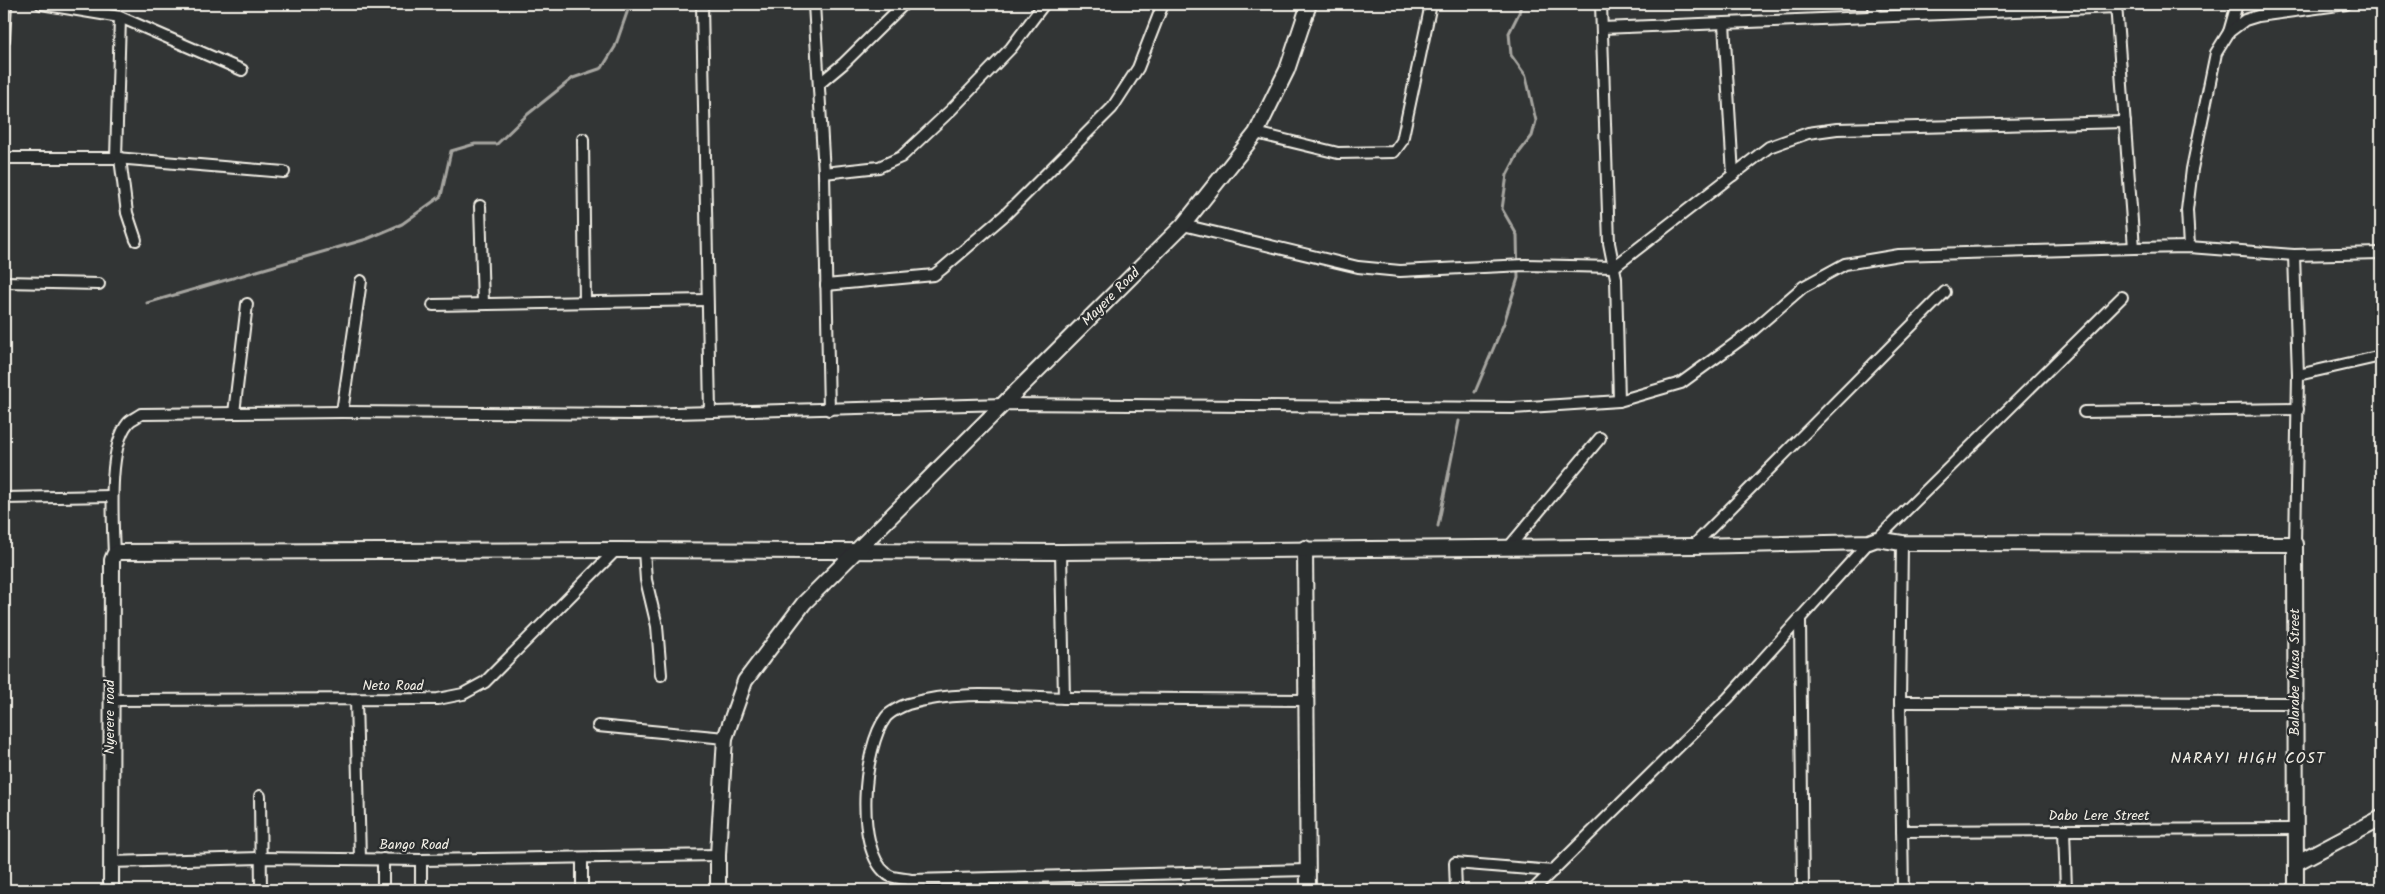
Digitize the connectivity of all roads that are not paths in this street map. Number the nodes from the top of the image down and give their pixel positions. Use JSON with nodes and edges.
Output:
{"nodes":[{"id":1,"x":6,"y":4,"type":"edge"},
{"id":2,"x":41,"y":4,"type":"edge"},
{"id":3,"x":702,"y":4,"type":"edge"},
{"id":4,"x":814,"y":4,"type":"edge"},
{"id":5,"x":904,"y":4,"type":"edge"},
{"id":6,"x":1044,"y":4,"type":"edge"},
{"id":7,"x":1163,"y":4,"type":"edge"},
{"id":8,"x":1309,"y":4,"type":"edge"},
{"id":9,"x":1431,"y":4,"type":"edge"},
{"id":10,"x":1601,"y":4,"type":"edge"},
{"id":11,"x":1874,"y":4,"type":"edge"},
{"id":12,"x":2237,"y":4,"type":"edge"},
{"id":13,"x":2346,"y":4,"type":"edge"},
{"id":14,"x":2116,"y":6,"type":"edge"},
{"id":15,"x":1984,"y":8,"type":"edge"},
{"id":16,"x":120,"y":17,"type":"junction"},
{"id":17,"x":1875,"y":17,"type":"junction"},
{"id":18,"x":2245,"y":20,"type":"junction"},
{"id":19,"x":1724,"y":23,"type":"junction"},
{"id":20,"x":1602,"y":28,"type":"junction"},
{"id":21,"x":2230,"y":32,"type":"junction"},
{"id":22,"x":4,"y":40,"type":"edge"},
{"id":23,"x":242,"y":70,"type":"dead end"},
{"id":24,"x":819,"y":84,"type":"junction"},
{"id":25,"x":2125,"y":122,"type":"junction"},
{"id":26,"x":1256,"y":133,"type":"junction"},
{"id":27,"x":583,"y":139,"type":"dead end"},
{"id":28,"x":4,"y":158,"type":"edge"},
{"id":29,"x":118,"y":158,"type":"junction"},
{"id":30,"x":284,"y":172,"type":"dead end"},
{"id":31,"x":824,"y":173,"type":"junction"},
{"id":32,"x":1733,"y":175,"type":"junction"},
{"id":33,"x":480,"y":206,"type":"dead end"},
{"id":34,"x":1184,"y":225,"type":"junction"},
{"id":35,"x":136,"y":240,"type":"dead end"},
{"id":36,"x":2134,"y":248,"type":"junction"},
{"id":37,"x":2189,"y":248,"type":"junction"},
{"id":38,"x":2381,"y":253,"type":"edge"},
{"id":39,"x":2294,"y":255,"type":"junction"},
{"id":40,"x":1614,"y":268,"type":"junction"},
{"id":41,"x":361,"y":281,"type":"dead end"},
{"id":42,"x":4,"y":282,"type":"edge"},
{"id":43,"x":99,"y":284,"type":"dead end"},
{"id":44,"x":826,"y":285,"type":"junction"},
{"id":45,"x":1945,"y":292,"type":"dead end"},
{"id":46,"x":2122,"y":297,"type":"dead end"},
{"id":47,"x":707,"y":300,"type":"junction"},
{"id":48,"x":584,"y":302,"type":"junction"},
{"id":49,"x":483,"y":303,"type":"junction"},
{"id":50,"x":247,"y":304,"type":"dead end"},
{"id":51,"x":433,"y":305,"type":"dead end"},
{"id":52,"x":2381,"y":356,"type":"edge"},
{"id":53,"x":2298,"y":375,"type":"junction"},
{"id":54,"x":1619,"y":401,"type":"junction"},
{"id":55,"x":1005,"y":404,"type":"junction"},
{"id":56,"x":2298,"y":409,"type":"junction"},
{"id":57,"x":829,"y":410,"type":"junction"},
{"id":58,"x":342,"y":412,"type":"junction"},
{"id":59,"x":710,"y":412,"type":"junction"},
{"id":60,"x":2084,"y":412,"type":"dead end"},
{"id":61,"x":234,"y":413,"type":"junction"},
{"id":62,"x":1600,"y":438,"type":"dead end"},
{"id":63,"x":112,"y":496,"type":"junction"},
{"id":64,"x":4,"y":498,"type":"edge"},
{"id":65,"x":1873,"y":540,"type":"junction"},
{"id":66,"x":1902,"y":543,"type":"junction"},
{"id":67,"x":2295,"y":544,"type":"junction"},
{"id":68,"x":1693,"y":546,"type":"junction"},
{"id":69,"x":1509,"y":547,"type":"junction"},
{"id":70,"x":1305,"y":548,"type":"junction"},
{"id":71,"x":616,"y":550,"type":"junction"},
{"id":72,"x":644,"y":550,"type":"junction"},
{"id":73,"x":856,"y":550,"type":"junction"},
{"id":74,"x":1061,"y":552,"type":"junction"},
{"id":75,"x":120,"y":554,"type":"junction"},
{"id":76,"x":1800,"y":620,"type":"junction"},
{"id":77,"x":661,"y":675,"type":"dead end"},
{"id":78,"x":1064,"y":698,"type":"junction"},
{"id":79,"x":110,"y":700,"type":"junction"},
{"id":80,"x":356,"y":700,"type":"junction"},
{"id":81,"x":1305,"y":700,"type":"junction"},
{"id":82,"x":1900,"y":702,"type":"junction"},
{"id":83,"x":2295,"y":703,"type":"junction"},
{"id":84,"x":598,"y":726,"type":"dead end"},
{"id":85,"x":725,"y":738,"type":"junction"},
{"id":86,"x":260,"y":796,"type":"dead end"},
{"id":87,"x":2381,"y":818,"type":"edge"},
{"id":88,"x":2296,"y":829,"type":"junction"},
{"id":89,"x":2064,"y":830,"type":"junction"},
{"id":90,"x":1902,"y":831,"type":"junction"},
{"id":91,"x":718,"y":856,"type":"junction"},
{"id":92,"x":260,"y":858,"type":"junction"},
{"id":93,"x":582,"y":858,"type":"junction"},
{"id":94,"x":360,"y":859,"type":"junction"},
{"id":95,"x":383,"y":859,"type":"junction"},
{"id":96,"x":421,"y":860,"type":"junction"},
{"id":97,"x":110,"y":862,"type":"junction"},
{"id":98,"x":2296,"y":863,"type":"junction"},
{"id":99,"x":1308,"y":870,"type":"junction"},
{"id":100,"x":1553,"y":871,"type":"junction"},
{"id":101,"x":912,"y":885,"type":"edge"},
{"id":102,"x":111,"y":890,"type":"edge"},
{"id":103,"x":260,"y":890,"type":"edge"},
{"id":104,"x":384,"y":890,"type":"edge"},
{"id":105,"x":421,"y":890,"type":"edge"},
{"id":106,"x":582,"y":890,"type":"edge"},
{"id":107,"x":718,"y":890,"type":"edge"},
{"id":108,"x":1308,"y":890,"type":"edge"},
{"id":109,"x":1456,"y":890,"type":"edge"},
{"id":110,"x":1533,"y":890,"type":"edge"},
{"id":111,"x":1803,"y":890,"type":"edge"},
{"id":112,"x":1902,"y":890,"type":"edge"},
{"id":113,"x":2066,"y":890,"type":"edge"},
{"id":114,"x":2296,"y":890,"type":"edge"}],
"edges":[{"from":1,"to":22,"type":"street"},
{"from":2,"to":16,"type":"street"},
{"from":3,"to":47,"type":"street"},
{"from":4,"to":24,"type":"street"},
{"from":5,"to":24,"type":"street"},
{"from":6,"to":31,"type":"street"},
{"from":7,"to":44,"type":"street"},
{"from":8,"to":26,"type":"street","name":"Mayere Road"},
{"from":9,"to":26,"type":"street"},
{"from":10,"to":20,"type":"street"},
{"from":11,"to":17,"type":"street"},
{"from":12,"to":18,"type":"street"},
{"from":12,"to":21,"type":"street"},
{"from":13,"to":18,"type":"street"},
{"from":14,"to":15,"type":"street"},
{"from":14,"to":25,"type":"street"},
{"from":15,"to":17,"type":"street"},
{"from":16,"to":23,"type":"street"},
{"from":16,"to":29,"type":"street"},
{"from":17,"to":19,"type":"street"},
{"from":18,"to":21,"type":"street"},
{"from":19,"to":20,"type":"street"},
{"from":19,"to":32,"type":"street"},
{"from":20,"to":40,"type":"street"},
{"from":21,"to":37,"type":"street"},
{"from":24,"to":31,"type":"street"},
{"from":25,"to":32,"type":"street"},
{"from":25,"to":36,"type":"street"},
{"from":26,"to":34,"type":"street","name":"Mayere Road"},
{"from":27,"to":48,"type":"street"},
{"from":28,"to":29,"type":"street"},
{"from":29,"to":30,"type":"street"},
{"from":29,"to":35,"type":"street"},
{"from":31,"to":44,"type":"street"},
{"from":32,"to":40,"type":"street"},
{"from":33,"to":49,"type":"street"},
{"from":34,"to":40,"type":"street"},
{"from":34,"to":55,"type":"street","name":"Mayere Road"},
{"from":36,"to":37,"type":"street"},
{"from":36,"to":54,"type":"street"},
{"from":37,"to":39,"type":"street"},
{"from":38,"to":39,"type":"street"},
{"from":39,"to":53,"type":"street"},
{"from":40,"to":54,"type":"street"},
{"from":41,"to":58,"type":"street"},
{"from":42,"to":43,"type":"street"},
{"from":44,"to":57,"type":"street"},
{"from":45,"to":68,"type":"street"},
{"from":46,"to":65,"type":"street"},
{"from":47,"to":48,"type":"street"},
{"from":47,"to":59,"type":"street"},
{"from":48,"to":49,"type":"street"},
{"from":49,"to":51,"type":"street"},
{"from":50,"to":61,"type":"street"},
{"from":52,"to":53,"type":"street"},
{"from":53,"to":56,"type":"street"},
{"from":54,"to":55,"type":"street"},
{"from":55,"to":57,"type":"street"},
{"from":55,"to":73,"type":"street","name":"Mayere Road"},
{"from":56,"to":60,"type":"street"},
{"from":56,"to":67,"type":"street"},
{"from":57,"to":59,"type":"street"},
{"from":58,"to":59,"type":"street"},
{"from":58,"to":61,"type":"street"},
{"from":61,"to":63,"type":"street"},
{"from":62,"to":69,"type":"street"},
{"from":63,"to":64,"type":"street"},
{"from":63,"to":75,"type":"street"},
{"from":65,"to":66,"type":"street"},
{"from":65,"to":68,"type":"street"},
{"from":65,"to":76,"type":"street"},
{"from":66,"to":67,"type":"street"},
{"from":66,"to":82,"type":"street"},
{"from":67,"to":83,"type":"street","name":"Balarabe Musa Street"},
{"from":68,"to":69,"type":"street"},
{"from":69,"to":70,"type":"street"},
{"from":70,"to":74,"type":"street"},
{"from":70,"to":81,"type":"street"},
{"from":71,"to":72,"type":"street"},
{"from":71,"to":75,"type":"street"},
{"from":71,"to":80,"type":"street","name":"Neto Road"},
{"from":72,"to":73,"type":"street"},
{"from":72,"to":77,"type":"street"},
{"from":73,"to":74,"type":"street"},
{"from":73,"to":85,"type":"street","name":"Mayere Road"},
{"from":74,"to":78,"type":"street"},
{"from":75,"to":79,"type":"street","name":"Nyerere road"},
{"from":76,"to":100,"type":"street"},
{"from":76,"to":111,"type":"street"},
{"from":78,"to":81,"type":"street"},
{"from":78,"to":101,"type":"street"},
{"from":79,"to":80,"type":"street","name":"Neto Road"},
{"from":79,"to":97,"type":"street","name":"Nyerere road"},
{"from":80,"to":94,"type":"street"},
{"from":81,"to":99,"type":"street"},
{"from":82,"to":83,"type":"street"},
{"from":82,"to":90,"type":"street"},
{"from":83,"to":88,"type":"street","name":"Balarabe Musa Street"},
{"from":84,"to":85,"type":"street"},
{"from":85,"to":91,"type":"street","name":"Mayere Road"},
{"from":86,"to":92,"type":"street"},
{"from":87,"to":98,"type":"street"},
{"from":88,"to":89,"type":"street","name":"Dabo Lere Street"},
{"from":88,"to":98,"type":"street","name":"Balarabe Musa Street"},
{"from":89,"to":90,"type":"street","name":"Dabo Lere Street"},
{"from":89,"to":113,"type":"street"},
{"from":90,"to":112,"type":"street"},
{"from":91,"to":93,"type":"street","name":"Bango Road"},
{"from":91,"to":107,"type":"street","name":"Mayere Road"},
{"from":92,"to":94,"type":"street","name":"Bango Road"},
{"from":92,"to":97,"type":"street","name":"Bango Road"},
{"from":92,"to":103,"type":"street"},
{"from":93,"to":96,"type":"street","name":"Bango Road"},
{"from":93,"to":106,"type":"street"},
{"from":94,"to":95,"type":"street","name":"Bango Road"},
{"from":95,"to":96,"type":"street","name":"Bango Road"},
{"from":95,"to":104,"type":"street"},
{"from":96,"to":105,"type":"street"},
{"from":97,"to":102,"type":"street","name":"Nyerere road"},
{"from":98,"to":114,"type":"street","name":"Balarabe Musa Street"},
{"from":99,"to":101,"type":"street"},
{"from":99,"to":108,"type":"street"},
{"from":100,"to":109,"type":"street"},
{"from":100,"to":110,"type":"street"}]}
